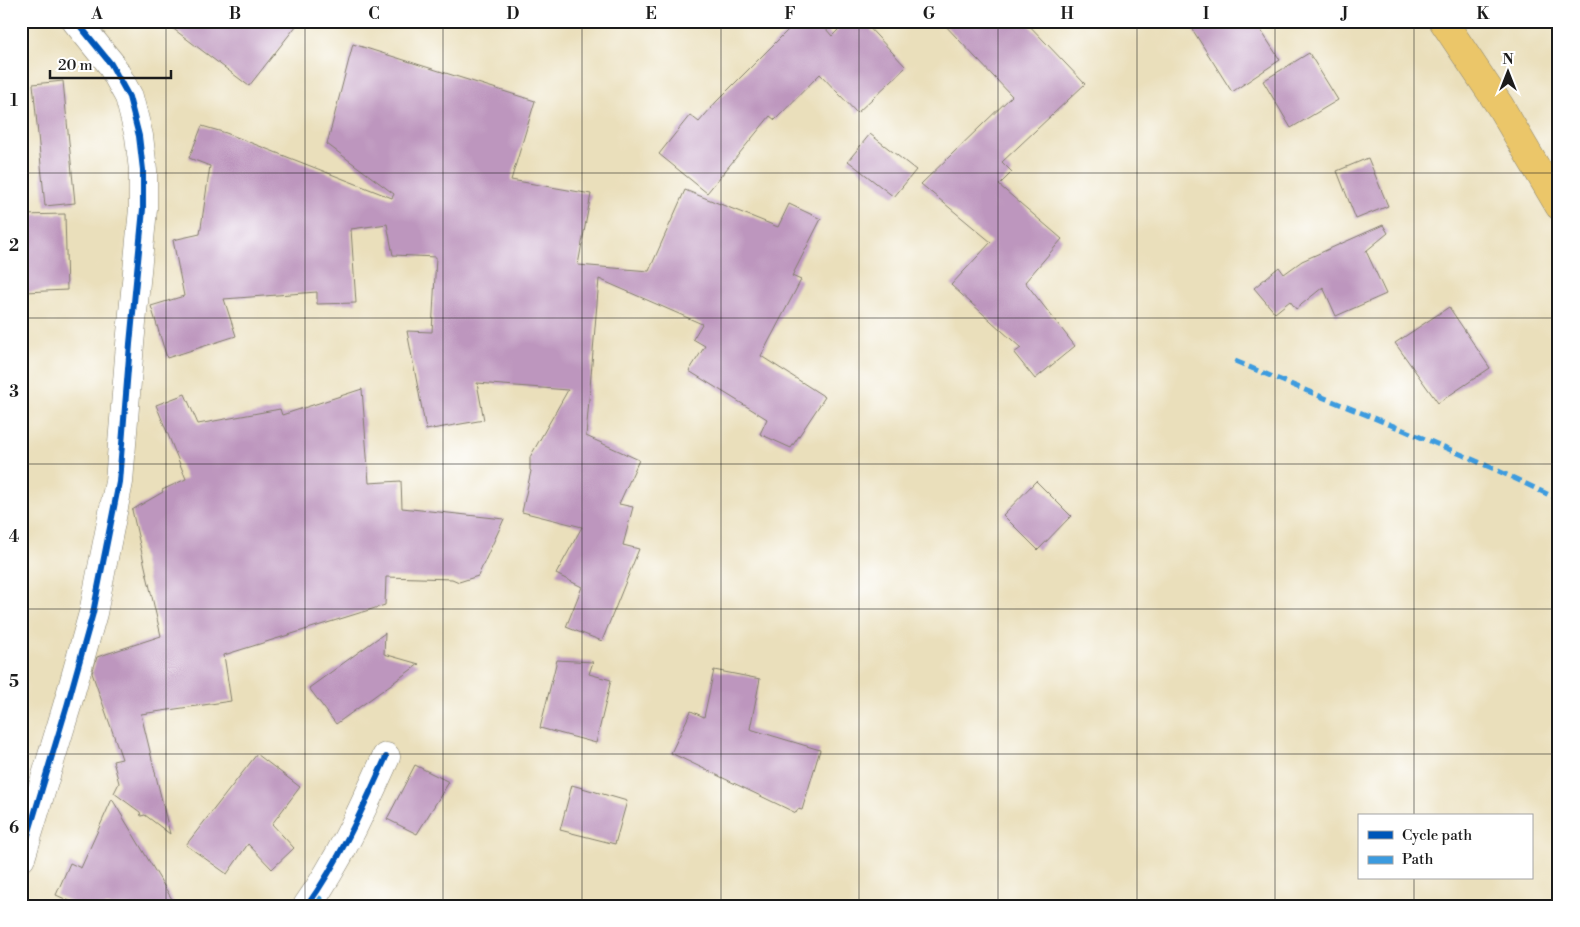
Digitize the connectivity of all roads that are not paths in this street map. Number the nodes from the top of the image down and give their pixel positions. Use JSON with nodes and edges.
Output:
{"nodes":[{"id":1,"x":76,"y":21,"type":"edge"},
{"id":2,"x":1443,"y":21,"type":"edge"},
{"id":3,"x":1559,"y":206,"type":"edge"},
{"id":4,"x":386,"y":757,"type":"dead end"},
{"id":5,"x":21,"y":858,"type":"edge"},
{"id":6,"x":307,"y":906,"type":"edge"}],
"edges":[{"from":1,"to":5,"type":"street"},
{"from":2,"to":3,"type":"highway"},
{"from":4,"to":6,"type":"street"}]}
